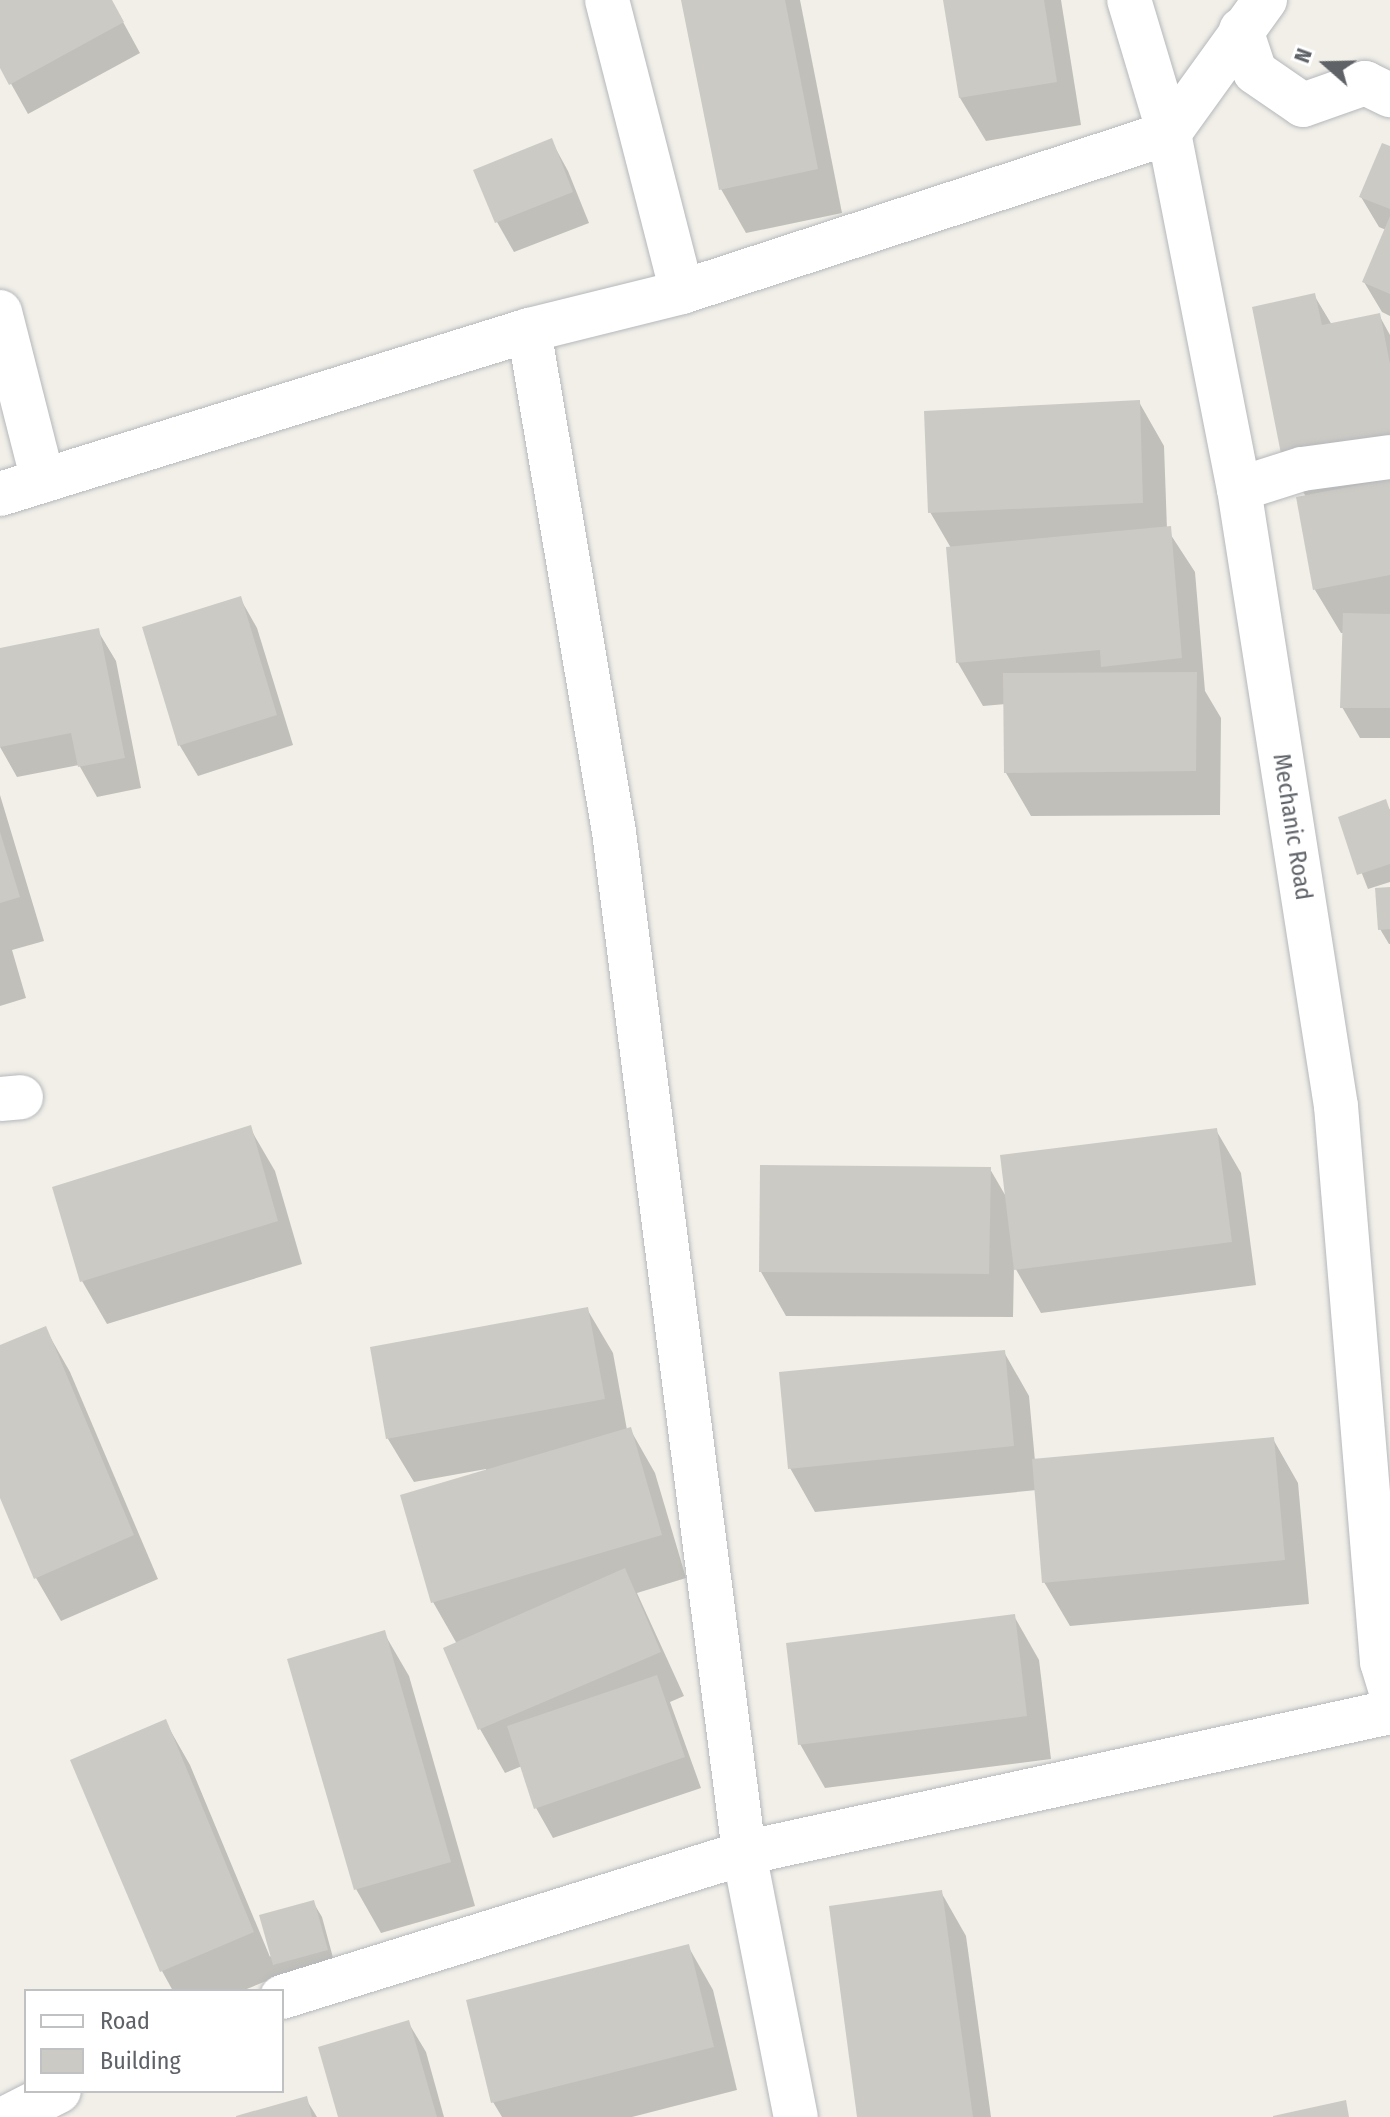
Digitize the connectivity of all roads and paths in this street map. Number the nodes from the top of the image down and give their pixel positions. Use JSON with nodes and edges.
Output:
{"nodes":[{"id":1,"x":607,"y":0,"type":"edge"},
{"id":2,"x":1129,"y":0,"type":"edge"},
{"id":3,"x":1253,"y":15,"type":"edge"},
{"id":4,"x":1390,"y":95,"type":"edge"},
{"id":5,"x":1169,"y":133,"type":"junction"},
{"id":6,"x":682,"y":292,"type":"junction"},
{"id":7,"x":0,"y":312,"type":"edge"},
{"id":8,"x":529,"y":330,"type":"junction"},
{"id":9,"x":1390,"y":457,"type":"edge"},
{"id":10,"x":43,"y":481,"type":"junction"},
{"id":11,"x":1239,"y":489,"type":"junction"},
{"id":12,"x":0,"y":494,"type":"edge"},
{"id":13,"x":1390,"y":1688,"type":"edge"},
{"id":14,"x":1390,"y":1712,"type":"edge"},
{"id":15,"x":744,"y":1853,"type":"junction"},
{"id":16,"x":284,"y":1996,"type":"edge"},
{"id":17,"x":55,"y":2093,"type":"edge"},
{"id":18,"x":8,"y":2117,"type":"edge"},
{"id":19,"x":796,"y":2117,"type":"edge"}],
"edges":[{"from":1,"to":6,"type":"street"},
{"from":2,"to":5,"type":"street","name":"Mechanic Road"},
{"from":3,"to":4,"type":"street"},
{"from":3,"to":5,"type":"street"},
{"from":5,"to":6,"type":"street"},
{"from":5,"to":11,"type":"street","name":"Mechanic Road"},
{"from":6,"to":8,"type":"street"},
{"from":7,"to":10,"type":"street"},
{"from":8,"to":10,"type":"street"},
{"from":8,"to":15,"type":"street"},
{"from":9,"to":11,"type":"street"},
{"from":10,"to":12,"type":"street"},
{"from":11,"to":13,"type":"street","name":"Mechanic Road"},
{"from":14,"to":15,"type":"street"},
{"from":15,"to":16,"type":"street"},
{"from":15,"to":19,"type":"street"},
{"from":17,"to":18,"type":"street"}]}
